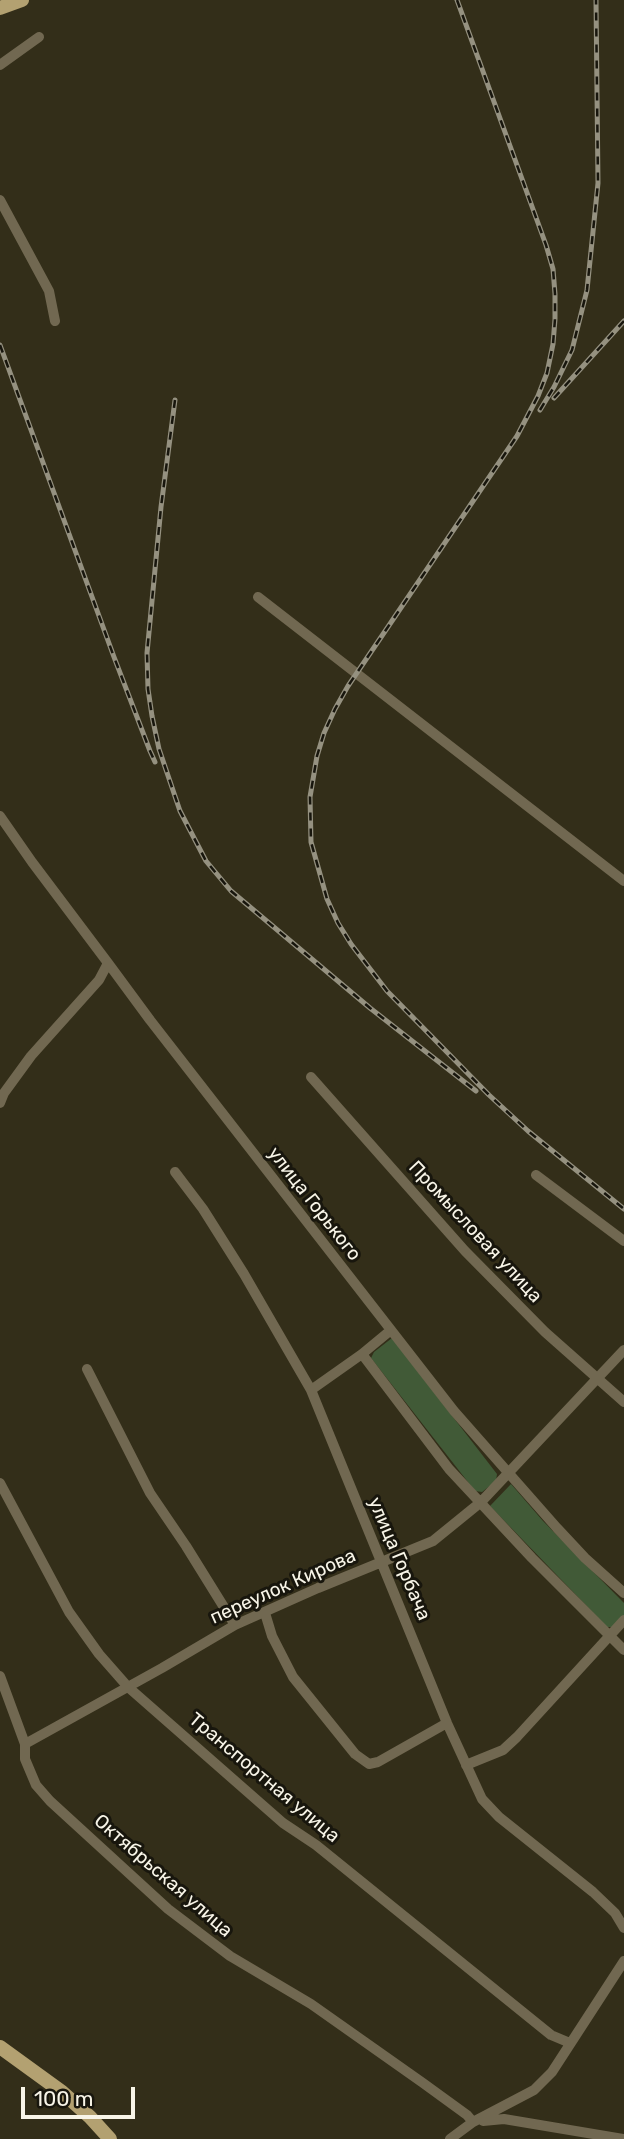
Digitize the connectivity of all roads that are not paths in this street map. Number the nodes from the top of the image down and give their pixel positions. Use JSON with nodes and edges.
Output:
{"nodes":[{"id":1,"x":22,"y":0,"type":"edge"},
{"id":2,"x":0,"y":8,"type":"edge"},
{"id":3,"x":38,"y":37,"type":"dead end"},
{"id":4,"x":0,"y":65,"type":"edge"},
{"id":5,"x":0,"y":200,"type":"edge"},
{"id":6,"x":55,"y":321,"type":"dead end"},
{"id":7,"x":258,"y":597,"type":"dead end"},
{"id":8,"x":0,"y":816,"type":"edge"},
{"id":9,"x":624,"y":881,"type":"edge"},
{"id":10,"x":108,"y":962,"type":"junction"},
{"id":11,"x":311,"y":1077,"type":"dead end"},
{"id":12,"x":0,"y":1103,"type":"edge"},
{"id":13,"x":175,"y":1172,"type":"dead end"},
{"id":14,"x":536,"y":1175,"type":"dead end"},
{"id":15,"x":624,"y":1241,"type":"edge"},
{"id":16,"x":391,"y":1330,"type":"junction"},
{"id":17,"x":624,"y":1350,"type":"edge"},
{"id":18,"x":362,"y":1354,"type":"junction"},
{"id":19,"x":87,"y":1369,"type":"dead end"},
{"id":20,"x":597,"y":1376,"type":"junction"},
{"id":21,"x":311,"y":1390,"type":"junction"},
{"id":22,"x":624,"y":1402,"type":"edge"},
{"id":23,"x":507,"y":1473,"type":"junction"},
{"id":24,"x":0,"y":1483,"type":"edge"},
{"id":25,"x":481,"y":1502,"type":"junction"},
{"id":26,"x":383,"y":1562,"type":"junction"},
{"id":27,"x":624,"y":1593,"type":"edge"},
{"id":28,"x":265,"y":1613,"type":"junction"},
{"id":29,"x":624,"y":1620,"type":"edge"},
{"id":30,"x":236,"y":1625,"type":"junction"},
{"id":31,"x":611,"y":1636,"type":"junction"},
{"id":32,"x":624,"y":1650,"type":"edge"},
{"id":33,"x":0,"y":1676,"type":"edge"},
{"id":34,"x":128,"y":1686,"type":"junction"},
{"id":35,"x":447,"y":1723,"type":"junction"},
{"id":36,"x":25,"y":1744,"type":"junction"},
{"id":37,"x":466,"y":1765,"type":"junction"},
{"id":38,"x":624,"y":1928,"type":"edge"},
{"id":39,"x":624,"y":1961,"type":"edge"},
{"id":40,"x":570,"y":2043,"type":"junction"},
{"id":41,"x":0,"y":2047,"type":"edge"},
{"id":42,"x":473,"y":2122,"type":"junction"},
{"id":43,"x":110,"y":2139,"type":"edge"},
{"id":44,"x":450,"y":2139,"type":"edge"},
{"id":45,"x":623,"y":2139,"type":"edge"}],
"edges":[{"from":1,"to":2,"type":"main road"},
{"from":3,"to":4,"type":"street"},
{"from":5,"to":6,"type":"street"},
{"from":7,"to":9,"type":"street"},
{"from":8,"to":10,"type":"street","name":"улица Горького"},
{"from":10,"to":12,"type":"street"},
{"from":10,"to":16,"type":"street","name":"улица Горького"},
{"from":11,"to":20,"type":"street","name":"Промысловая улица"},
{"from":13,"to":21,"type":"street","name":"улица Горбача"},
{"from":14,"to":15,"type":"street"},
{"from":16,"to":18,"type":"street"},
{"from":16,"to":23,"type":"street","name":"улица Горького"},
{"from":17,"to":20,"type":"street","name":"переулок Кирова"},
{"from":18,"to":21,"type":"street"},
{"from":18,"to":25,"type":"street"},
{"from":19,"to":30,"type":"street"},
{"from":20,"to":22,"type":"street","name":"Промысловая улица"},
{"from":20,"to":23,"type":"street","name":"переулок Кирова"},
{"from":21,"to":26,"type":"street","name":"улица Горбача"},
{"from":23,"to":25,"type":"street","name":"переулок Кирова"},
{"from":23,"to":27,"type":"street","name":"улица Горького"},
{"from":24,"to":34,"type":"street","name":"Транспортная улица"},
{"from":25,"to":26,"type":"street","name":"переулок Кирова"},
{"from":25,"to":31,"type":"street"},
{"from":26,"to":28,"type":"street","name":"переулок Кирова"},
{"from":26,"to":35,"type":"street","name":"улица Горбача"},
{"from":28,"to":30,"type":"street","name":"переулок Кирова"},
{"from":28,"to":35,"type":"street"},
{"from":29,"to":31,"type":"street"},
{"from":30,"to":34,"type":"street","name":"переулок Кирова"},
{"from":31,"to":32,"type":"street"},
{"from":31,"to":37,"type":"street"},
{"from":33,"to":36,"type":"street","name":"Октябрьская улица"},
{"from":34,"to":36,"type":"street","name":"переулок Кирова"},
{"from":34,"to":40,"type":"street","name":"Транспортная улица"},
{"from":35,"to":37,"type":"street","name":"улица Горбача"},
{"from":36,"to":42,"type":"street","name":"Октябрьская улица"},
{"from":37,"to":38,"type":"street","name":"улица Горбача"},
{"from":39,"to":40,"type":"street"},
{"from":40,"to":42,"type":"street"},
{"from":41,"to":43,"type":"main road"},
{"from":42,"to":44,"type":"street"},
{"from":42,"to":45,"type":"street"}]}
